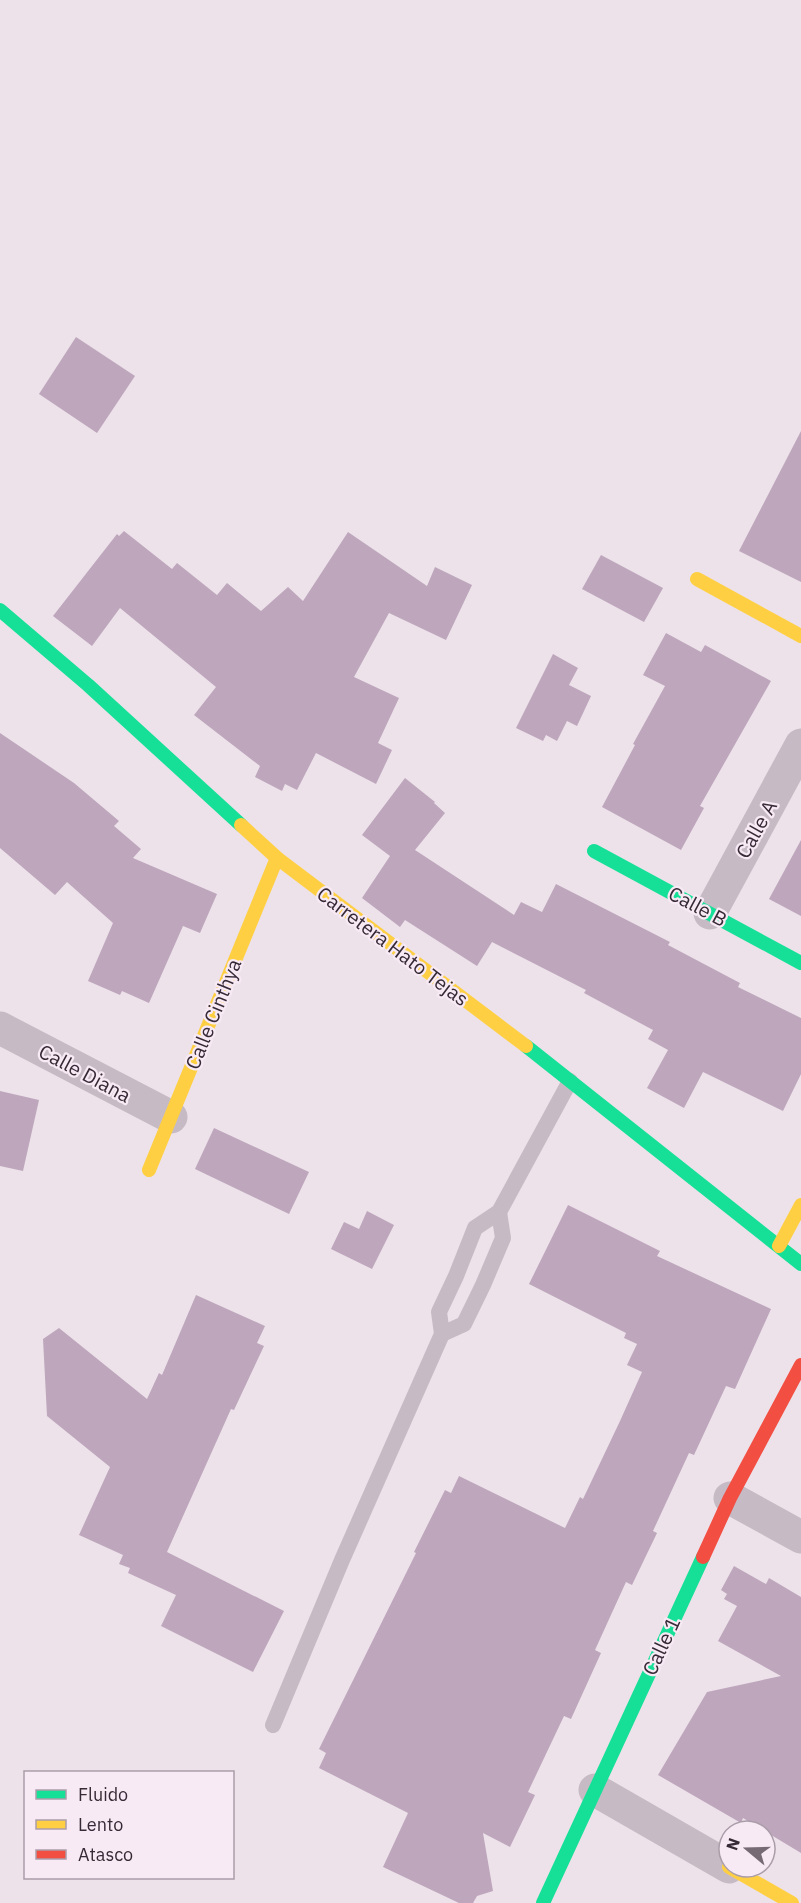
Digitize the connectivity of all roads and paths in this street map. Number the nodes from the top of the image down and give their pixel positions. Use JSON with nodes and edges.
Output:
{"nodes":[{"id":1,"x":697,"y":579,"type":"dead end"},
{"id":2,"x":0,"y":610,"type":"edge"},
{"id":3,"x":801,"y":636,"type":"edge"},
{"id":4,"x":801,"y":745,"type":"edge"},
{"id":5,"x":594,"y":851,"type":"dead end"},
{"id":6,"x":277,"y":858,"type":"junction"},
{"id":7,"x":710,"y":913,"type":"junction"},
{"id":8,"x":801,"y":963,"type":"edge"},
{"id":9,"x":0,"y":1028,"type":"edge"},
{"id":10,"x":570,"y":1081,"type":"junction"},
{"id":11,"x":171,"y":1118,"type":"junction"},
{"id":12,"x":149,"y":1170,"type":"dead end"},
{"id":13,"x":801,"y":1205,"type":"edge"},
{"id":14,"x":499,"y":1212,"type":"junction"},
{"id":15,"x":779,"y":1246,"type":"junction"},
{"id":16,"x":801,"y":1264,"type":"edge"},
{"id":17,"x":442,"y":1335,"type":"junction"},
{"id":18,"x":801,"y":1365,"type":"edge"},
{"id":19,"x":730,"y":1498,"type":"junction"},
{"id":20,"x":801,"y":1537,"type":"edge"},
{"id":21,"x":273,"y":1725,"type":"dead end"},
{"id":22,"x":595,"y":1790,"type":"junction"},
{"id":23,"x":717,"y":1860,"type":"edge"},
{"id":24,"x":750,"y":1879,"type":"edge"},
{"id":25,"x":543,"y":1903,"type":"edge"},
{"id":26,"x":792,"y":1903,"type":"edge"}],
"edges":[{"from":1,"to":3,"type":"street"},
{"from":2,"to":6,"type":"street","name":"Carretera Hato Tejas"},
{"from":4,"to":7,"type":"street","name":"Calle A"},
{"from":5,"to":7,"type":"street","name":"Calle B"},
{"from":6,"to":10,"type":"street","name":"Carretera Hato Tejas"},
{"from":6,"to":11,"type":"street","name":"Calle Cinthya"},
{"from":7,"to":8,"type":"street","name":"Calle B"},
{"from":9,"to":11,"type":"street","name":"Calle Diana"},
{"from":10,"to":14,"type":"lane"},
{"from":10,"to":15,"type":"street","name":"Carretera Hato Tejas"},
{"from":11,"to":12,"type":"street","name":"Calle Cinthya"},
{"from":13,"to":15,"type":"street"},
{"from":14,"to":17,"type":"lane"},
{"from":14,"to":17,"type":"lane"},
{"from":15,"to":16,"type":"street","name":"Carretera Hato Tejas"},
{"from":17,"to":21,"type":"lane"},
{"from":18,"to":19,"type":"street","name":"Calle 1"},
{"from":19,"to":20,"type":"street"},
{"from":19,"to":22,"type":"street","name":"Calle 1"},
{"from":22,"to":23,"type":"street"},
{"from":22,"to":25,"type":"street","name":"Calle 1"},
{"from":24,"to":26,"type":"street"}]}
